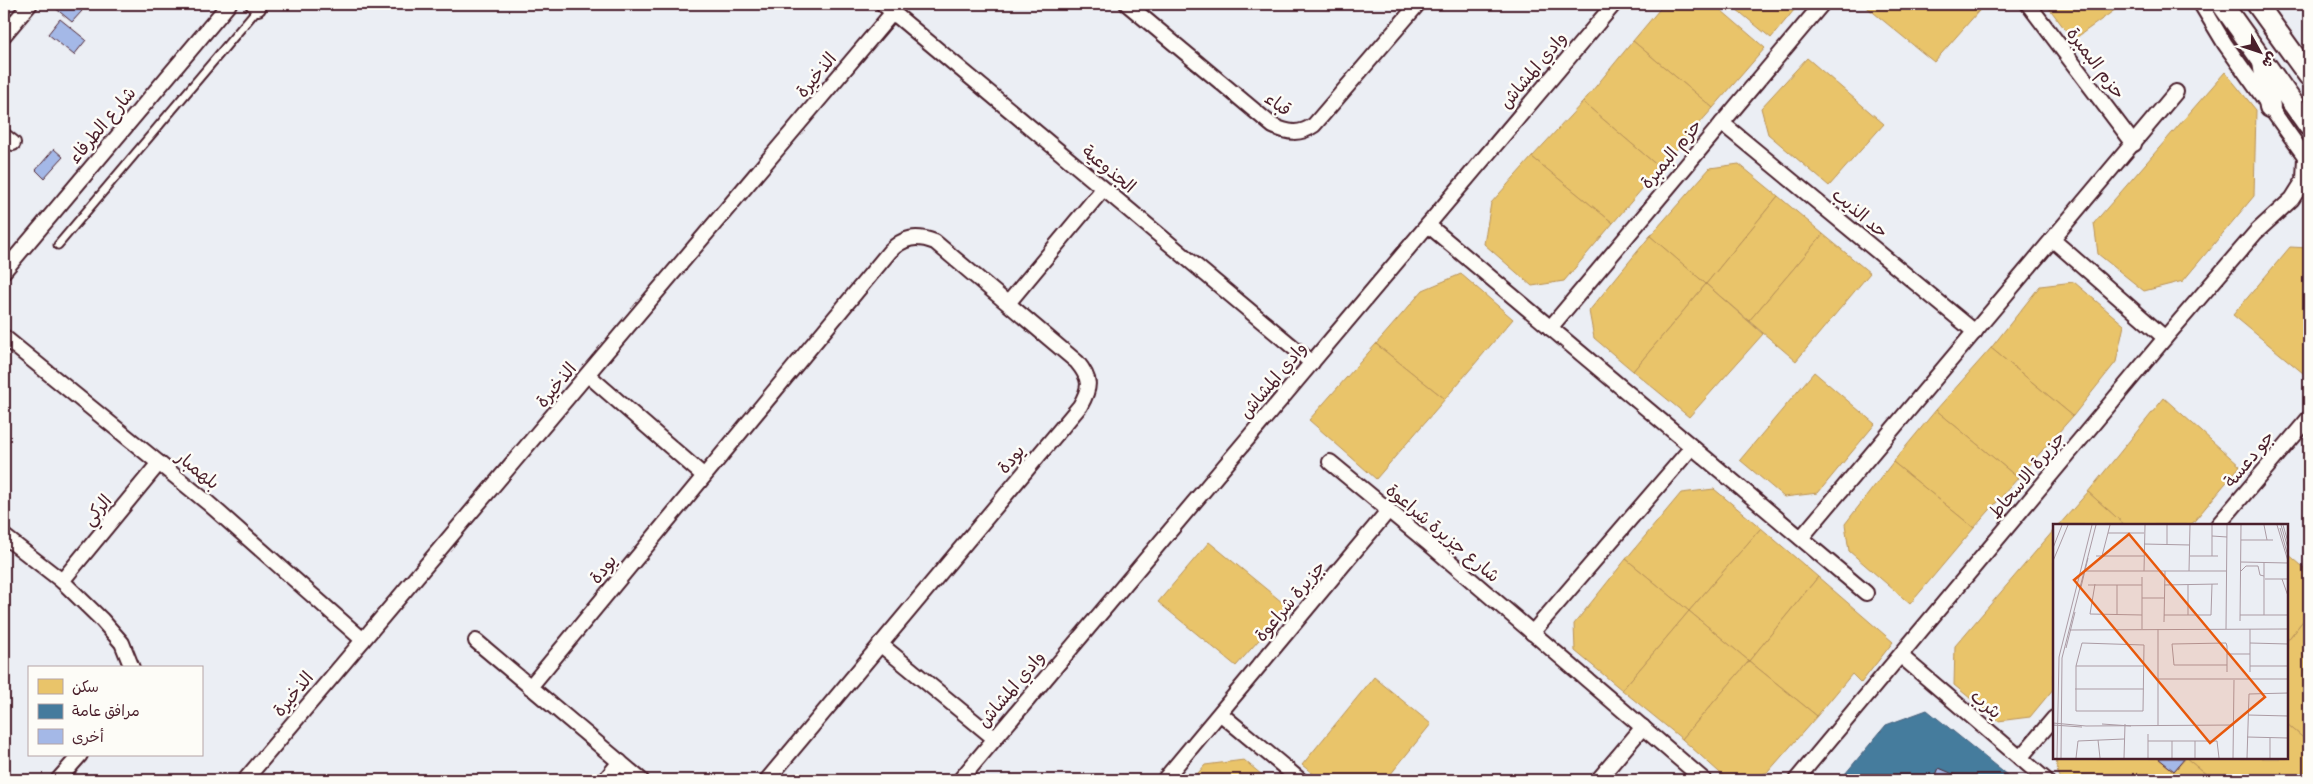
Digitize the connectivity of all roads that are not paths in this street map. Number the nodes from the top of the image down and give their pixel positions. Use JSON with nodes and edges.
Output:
{"nodes":[{"id":1,"x":30,"y":4,"type":"edge"},
{"id":2,"x":229,"y":4,"type":"edge"},
{"id":3,"x":1127,"y":4,"type":"edge"},
{"id":4,"x":1418,"y":4,"type":"edge"},
{"id":5,"x":1614,"y":4,"type":"edge"},
{"id":6,"x":1822,"y":4,"type":"edge"},
{"id":7,"x":2028,"y":4,"type":"edge"},
{"id":8,"x":2201,"y":4,"type":"edge"},
{"id":9,"x":2222,"y":4,"type":"edge"},
{"id":10,"x":2257,"y":4,"type":"edge"},
{"id":11,"x":258,"y":5,"type":"edge"},
{"id":12,"x":888,"y":8,"type":"edge"},
{"id":13,"x":4,"y":35,"type":"edge"},
{"id":14,"x":2262,"y":60,"type":"junction"},
{"id":15,"x":2309,"y":76,"type":"edge"},
{"id":16,"x":2176,"y":92,"type":"dead end"},
{"id":17,"x":2270,"y":107,"type":"junction"},
{"id":18,"x":1722,"y":122,"type":"junction"},
{"id":19,"x":2309,"y":126,"type":"edge"},
{"id":20,"x":2134,"y":144,"type":"junction"},
{"id":21,"x":2307,"y":160,"type":"edge"},
{"id":22,"x":1103,"y":189,"type":"junction"},
{"id":23,"x":2309,"y":197,"type":"edge"},
{"id":24,"x":2292,"y":199,"type":"junction"},
{"id":25,"x":1428,"y":225,"type":"junction"},
{"id":26,"x":2053,"y":240,"type":"junction"},
{"id":27,"x":58,"y":245,"type":"dead end"},
{"id":28,"x":4,"y":271,"type":"edge"},
{"id":29,"x":1009,"y":302,"type":"junction"},
{"id":30,"x":1550,"y":328,"type":"junction"},
{"id":31,"x":1975,"y":332,"type":"junction"},
{"id":32,"x":4,"y":338,"type":"edge"},
{"id":33,"x":2165,"y":338,"type":"junction"},
{"id":34,"x":1312,"y":364,"type":"junction"},
{"id":35,"x":588,"y":375,"type":"junction"},
{"id":36,"x":2309,"y":418,"type":"edge"},
{"id":37,"x":1692,"y":447,"type":"junction"},
{"id":38,"x":1330,"y":462,"type":"dead end"},
{"id":39,"x":159,"y":463,"type":"junction"},
{"id":40,"x":704,"y":476,"type":"junction"},
{"id":41,"x":1388,"y":511,"type":"junction"},
{"id":42,"x":2219,"y":524,"type":"edge"},
{"id":43,"x":4,"y":536,"type":"edge"},
{"id":44,"x":1801,"y":538,"type":"junction"},
{"id":45,"x":62,"y":581,"type":"junction"},
{"id":46,"x":1866,"y":594,"type":"dead end"},
{"id":47,"x":1532,"y":633,"type":"junction"},
{"id":48,"x":363,"y":640,"type":"junction"},
{"id":49,"x":476,"y":641,"type":"dead end"},
{"id":50,"x":880,"y":644,"type":"junction"},
{"id":51,"x":1901,"y":656,"type":"junction"},
{"id":52,"x":131,"y":666,"type":"edge"},
{"id":53,"x":530,"y":687,"type":"junction"},
{"id":54,"x":1221,"y":714,"type":"junction"},
{"id":55,"x":2053,"y":719,"type":"edge"},
{"id":56,"x":1643,"y":727,"type":"junction"},
{"id":57,"x":994,"y":738,"type":"junction"},
{"id":58,"x":79,"y":756,"type":"edge"},
{"id":59,"x":2020,"y":758,"type":"junction"},
{"id":60,"x":620,"y":762,"type":"junction"},
{"id":61,"x":58,"y":780,"type":"edge"},
{"id":62,"x":245,"y":780,"type":"edge"},
{"id":63,"x":605,"y":780,"type":"edge"},
{"id":64,"x":641,"y":780,"type":"edge"},
{"id":65,"x":767,"y":780,"type":"edge"},
{"id":66,"x":960,"y":780,"type":"edge"},
{"id":67,"x":1164,"y":780,"type":"edge"},
{"id":68,"x":1300,"y":780,"type":"edge"},
{"id":69,"x":1598,"y":780,"type":"edge"},
{"id":70,"x":1704,"y":780,"type":"edge"},
{"id":71,"x":1796,"y":780,"type":"edge"},
{"id":72,"x":2046,"y":780,"type":"edge"}],
"edges":[{"from":1,"to":13,"type":"street"},
{"from":2,"to":28,"type":"street","name":"شارع الطرفاء"},
{"from":3,"to":4,"type":"street","name":"قباء"},
{"from":5,"to":25,"type":"street","name":"وادي المشاش"},
{"from":6,"to":18,"type":"street","name":"حزم البمبرة"},
{"from":7,"to":20,"type":"street","name":"حزم البمبرة"},
{"from":8,"to":17,"type":"street"},
{"from":9,"to":14,"type":"street"},
{"from":10,"to":15,"type":"street"},
{"from":11,"to":27,"type":"lane"},
{"from":12,"to":22,"type":"street","name":"الجذوعية"},
{"from":12,"to":35,"type":"street","name":"الذخيرة"},
{"from":14,"to":17,"type":"street"},
{"from":14,"to":19,"type":"street"},
{"from":16,"to":20,"type":"street"},
{"from":17,"to":21,"type":"street"},
{"from":18,"to":30,"type":"street","name":"حزم البمبرة"},
{"from":18,"to":31,"type":"street","name":"حد الذيب"},
{"from":20,"to":26,"type":"street"},
{"from":21,"to":24,"type":"street","name":"جزيرة الاسحاط"},
{"from":22,"to":29,"type":"street"},
{"from":22,"to":34,"type":"street","name":"الجذوعية"},
{"from":23,"to":24,"type":"street"},
{"from":24,"to":33,"type":"street","name":"جزيرة الاسحاط"},
{"from":25,"to":30,"type":"street"},
{"from":25,"to":34,"type":"street","name":"وادي المشاش"},
{"from":26,"to":31,"type":"street"},
{"from":26,"to":33,"type":"street"},
{"from":29,"to":40,"type":"street","name":"يودة"},
{"from":29,"to":50,"type":"street","name":"يودة"},
{"from":30,"to":37,"type":"street"},
{"from":31,"to":44,"type":"street"},
{"from":32,"to":39,"type":"street","name":"بلهمبار"},
{"from":33,"to":51,"type":"street","name":"جزيرة الاسحاط"},
{"from":34,"to":57,"type":"street","name":"وادي المشاش"},
{"from":35,"to":40,"type":"street"},
{"from":35,"to":48,"type":"street","name":"الذخيرة"},
{"from":36,"to":42,"type":"street","name":"جو دعسة"},
{"from":37,"to":44,"type":"street"},
{"from":37,"to":47,"type":"street"},
{"from":38,"to":41,"type":"street","name":"شارع جزيرة شراعوة"},
{"from":39,"to":45,"type":"street","name":"الركي"},
{"from":39,"to":48,"type":"street","name":"بلهمبار"},
{"from":40,"to":53,"type":"street","name":"يودة"},
{"from":41,"to":47,"type":"street","name":"شارع جزيرة شراعوة"},
{"from":41,"to":54,"type":"street","name":"جزيرة شراعوة"},
{"from":43,"to":45,"type":"street"},
{"from":44,"to":46,"type":"street"},
{"from":45,"to":52,"type":"street"},
{"from":47,"to":56,"type":"street","name":"شارع جزيرة شراعوة"},
{"from":48,"to":62,"type":"street","name":"الذخيرة"},
{"from":49,"to":53,"type":"street"},
{"from":50,"to":57,"type":"street"},
{"from":50,"to":65,"type":"street","name":"يودة"},
{"from":51,"to":59,"type":"street","name":"يثرب"},
{"from":51,"to":71,"type":"street","name":"جزيرة الاسحاط"},
{"from":53,"to":60,"type":"street"},
{"from":54,"to":67,"type":"street","name":"جزيرة شراعوة"},
{"from":54,"to":68,"type":"street"},
{"from":55,"to":59,"type":"street"},
{"from":56,"to":69,"type":"street"},
{"from":56,"to":70,"type":"street","name":"شارع جزيرة شراعوة"},
{"from":57,"to":66,"type":"street","name":"وادي المشاش"},
{"from":58,"to":61,"type":"street"},
{"from":59,"to":72,"type":"street","name":"يثرب"},
{"from":60,"to":63,"type":"street"},
{"from":60,"to":64,"type":"street"}]}
